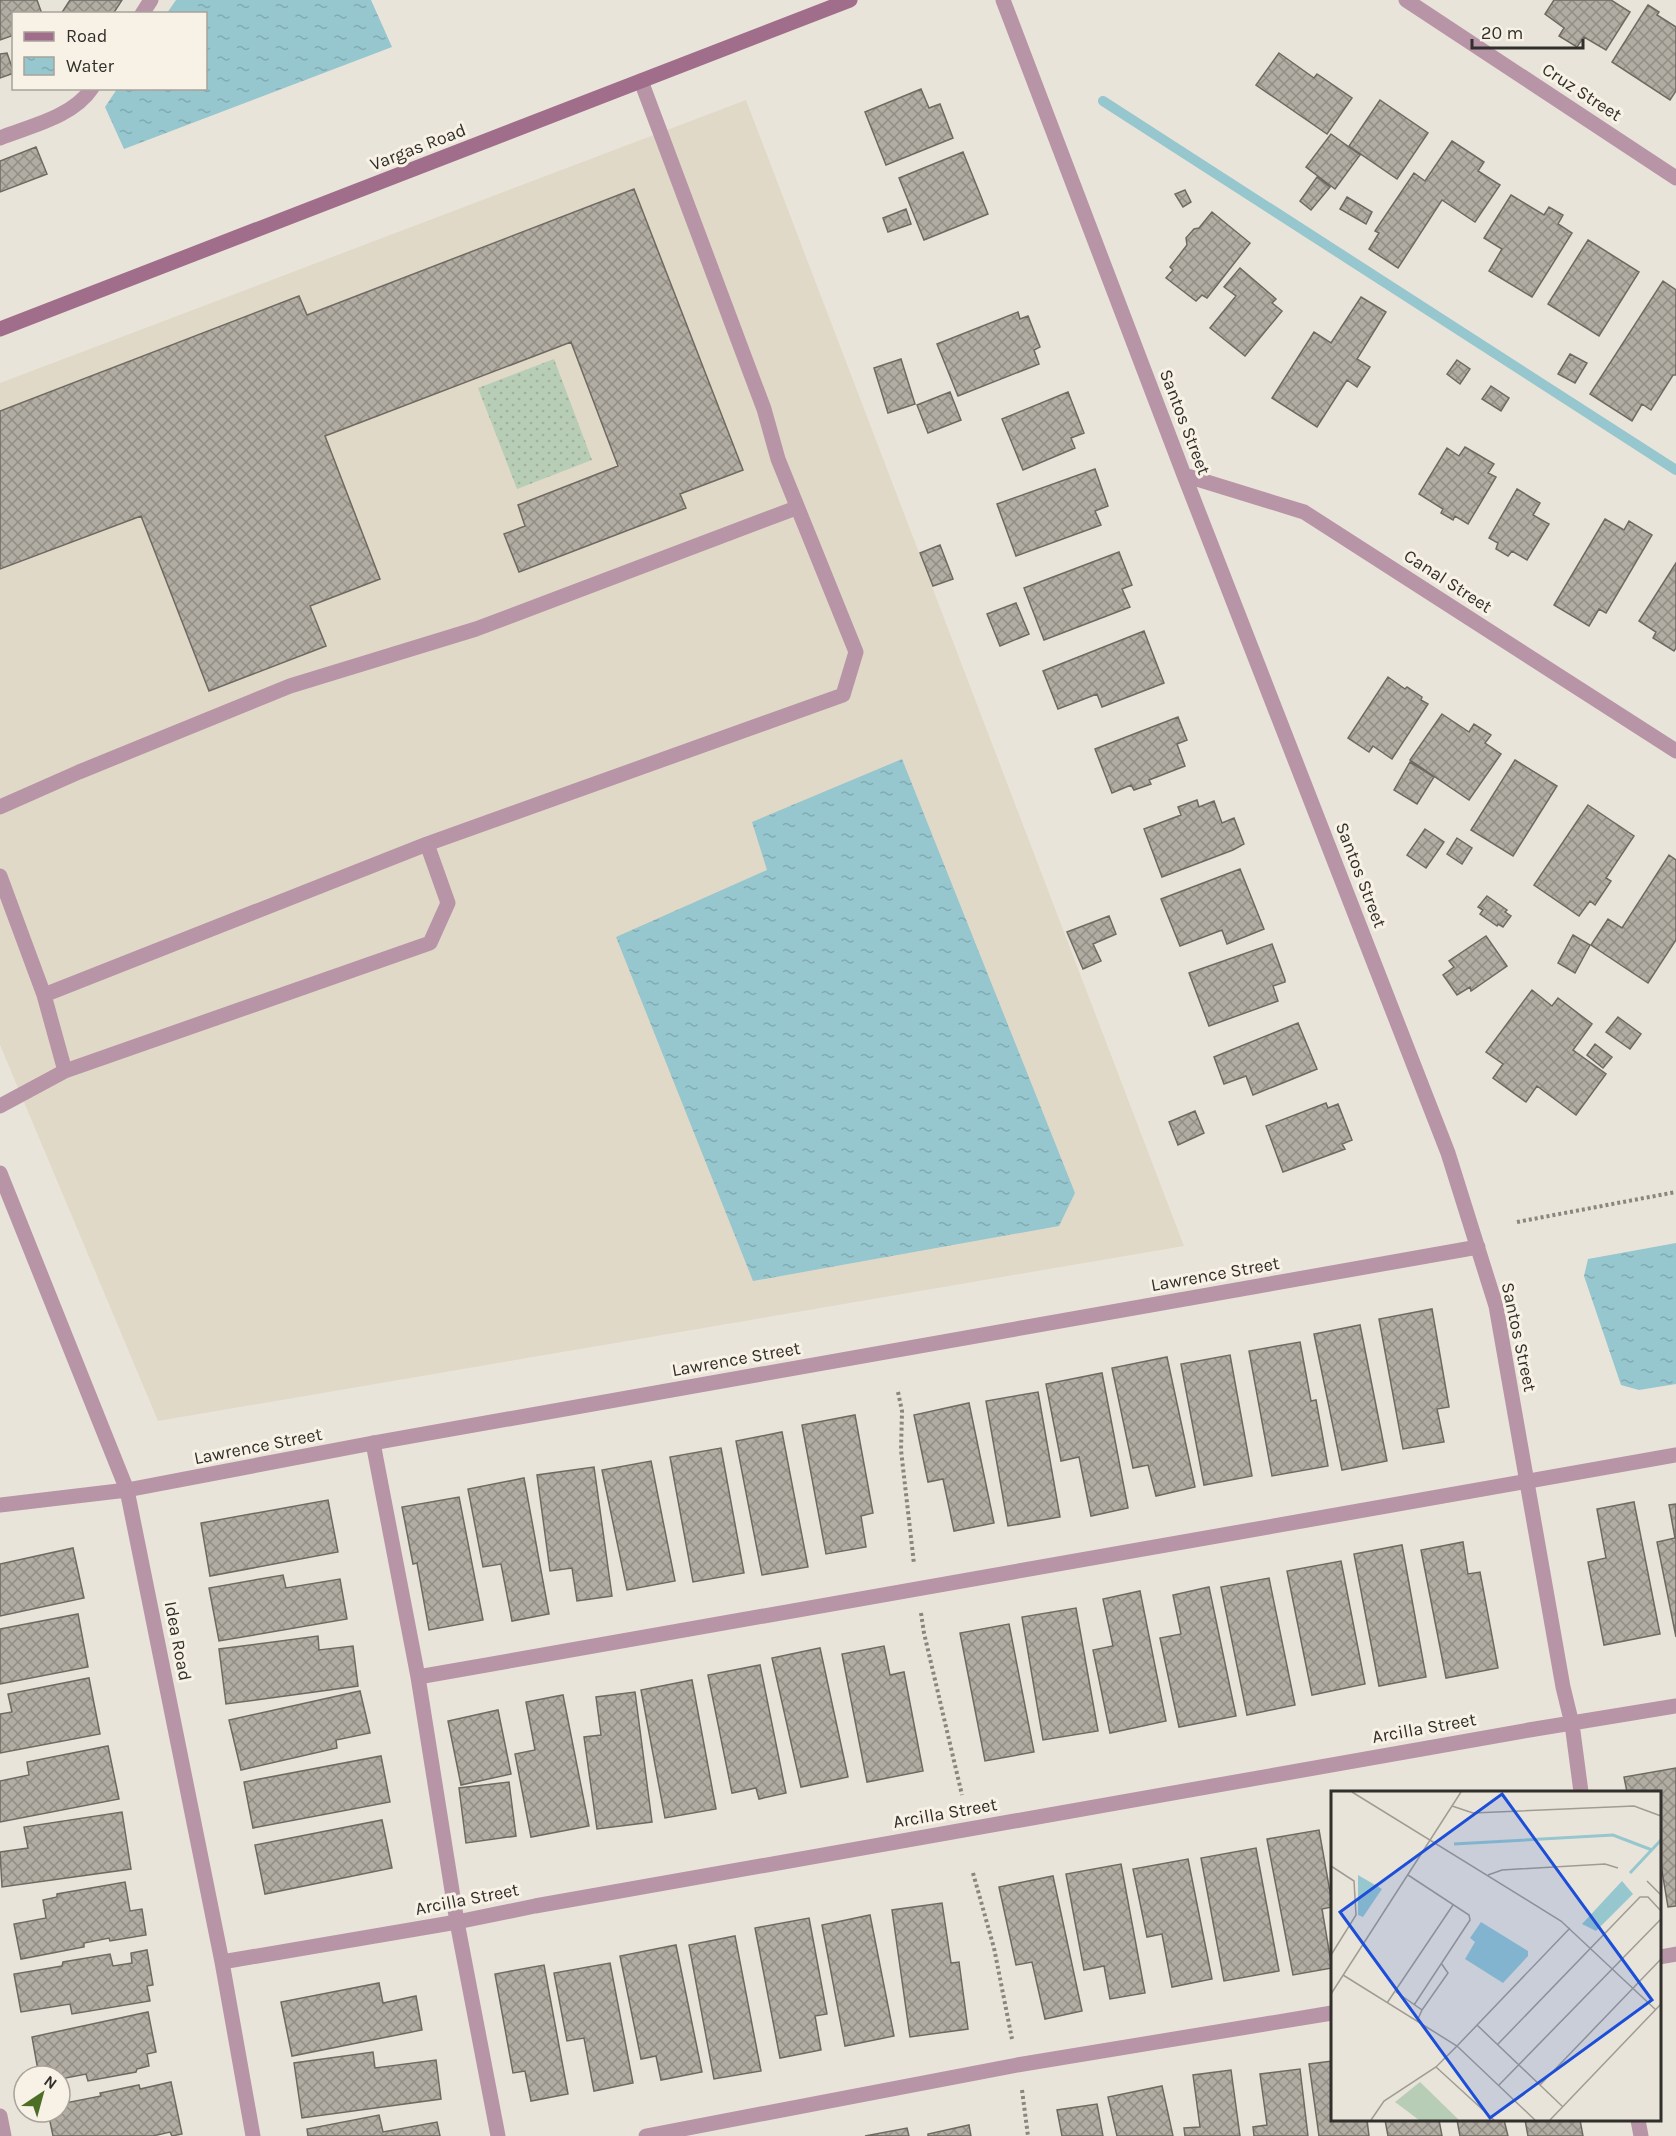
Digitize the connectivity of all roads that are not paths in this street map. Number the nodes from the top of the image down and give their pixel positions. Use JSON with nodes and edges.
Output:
{"nodes":[{"id":1,"x":850,"y":0,"type":"edge"},
{"id":2,"x":1003,"y":0,"type":"edge"},
{"id":3,"x":1406,"y":0,"type":"edge"},
{"id":4,"x":641,"y":81,"type":"junction"},
{"id":5,"x":91,"y":90,"type":"edge"},
{"id":6,"x":0,"y":138,"type":"edge"},
{"id":7,"x":1676,"y":178,"type":"edge"},
{"id":8,"x":0,"y":329,"type":"edge"},
{"id":9,"x":1184,"y":474,"type":"junction"},
{"id":10,"x":796,"y":508,"type":"junction"},
{"id":11,"x":1676,"y":751,"type":"edge"},
{"id":12,"x":0,"y":807,"type":"edge"},
{"id":13,"x":427,"y":844,"type":"junction"},
{"id":14,"x":0,"y":876,"type":"edge"},
{"id":15,"x":44,"y":995,"type":"junction"},
{"id":16,"x":65,"y":1071,"type":"junction"},
{"id":17,"x":0,"y":1106,"type":"edge"},
{"id":18,"x":0,"y":1173,"type":"edge"},
{"id":19,"x":1478,"y":1247,"type":"junction"},
{"id":20,"x":373,"y":1443,"type":"junction"},
{"id":21,"x":1676,"y":1455,"type":"edge"},
{"id":22,"x":1527,"y":1482,"type":"junction"},
{"id":23,"x":127,"y":1490,"type":"junction"},
{"id":24,"x":0,"y":1505,"type":"edge"},
{"id":25,"x":418,"y":1677,"type":"junction"},
{"id":26,"x":1676,"y":1706,"type":"edge"},
{"id":27,"x":1572,"y":1724,"type":"junction"},
{"id":28,"x":1581,"y":1791,"type":"edge"},
{"id":29,"x":457,"y":1922,"type":"junction"},
{"id":30,"x":1676,"y":1954,"type":"edge"},
{"id":31,"x":1661,"y":1957,"type":"edge"},
{"id":32,"x":222,"y":1962,"type":"junction"},
{"id":33,"x":1331,"y":2013,"type":"edge"},
{"id":34,"x":0,"y":2116,"type":"edge"},
{"id":35,"x":1638,"y":2121,"type":"edge"},
{"id":36,"x":4,"y":2136,"type":"edge"},
{"id":37,"x":253,"y":2136,"type":"edge"},
{"id":38,"x":498,"y":2136,"type":"edge"},
{"id":39,"x":646,"y":2136,"type":"edge"},
{"id":40,"x":1641,"y":2136,"type":"edge"}],
"edges":[{"from":1,"to":4,"type":"street","name":"Vargas Road"},
{"from":2,"to":9,"type":"street","name":"Santos Street"},
{"from":3,"to":7,"type":"street","name":"Cruz Street"},
{"from":4,"to":8,"type":"street","name":"Vargas Road"},
{"from":4,"to":10,"type":"street"},
{"from":5,"to":6,"type":"street"},
{"from":9,"to":11,"type":"street","name":"Canal Street"},
{"from":9,"to":19,"type":"street","name":"Santos Street"},
{"from":10,"to":12,"type":"street"},
{"from":10,"to":13,"type":"street"},
{"from":13,"to":15,"type":"street"},
{"from":13,"to":16,"type":"street"},
{"from":14,"to":15,"type":"street"},
{"from":15,"to":16,"type":"street"},
{"from":16,"to":17,"type":"street"},
{"from":18,"to":23,"type":"street","name":"Idea Road"},
{"from":19,"to":20,"type":"street","name":"Lawrence Street"},
{"from":19,"to":22,"type":"street","name":"Santos Street"},
{"from":20,"to":23,"type":"street","name":"Lawrence Street"},
{"from":20,"to":25,"type":"street"},
{"from":21,"to":22,"type":"street"},
{"from":22,"to":25,"type":"street"},
{"from":22,"to":27,"type":"street","name":"Santos Street"},
{"from":23,"to":24,"type":"street","name":"Lawrence Street"},
{"from":23,"to":32,"type":"street","name":"Idea Road"},
{"from":25,"to":29,"type":"street"},
{"from":26,"to":27,"type":"street","name":"Arcilla Street"},
{"from":27,"to":28,"type":"street","name":"Santos Street"},
{"from":27,"to":29,"type":"street","name":"Arcilla Street"},
{"from":29,"to":32,"type":"street","name":"Arcilla Street"},
{"from":29,"to":38,"type":"street"},
{"from":30,"to":31,"type":"street"},
{"from":32,"to":37,"type":"street","name":"Idea Road"},
{"from":33,"to":39,"type":"street"},
{"from":34,"to":36,"type":"street"},
{"from":35,"to":40,"type":"street"}]}
